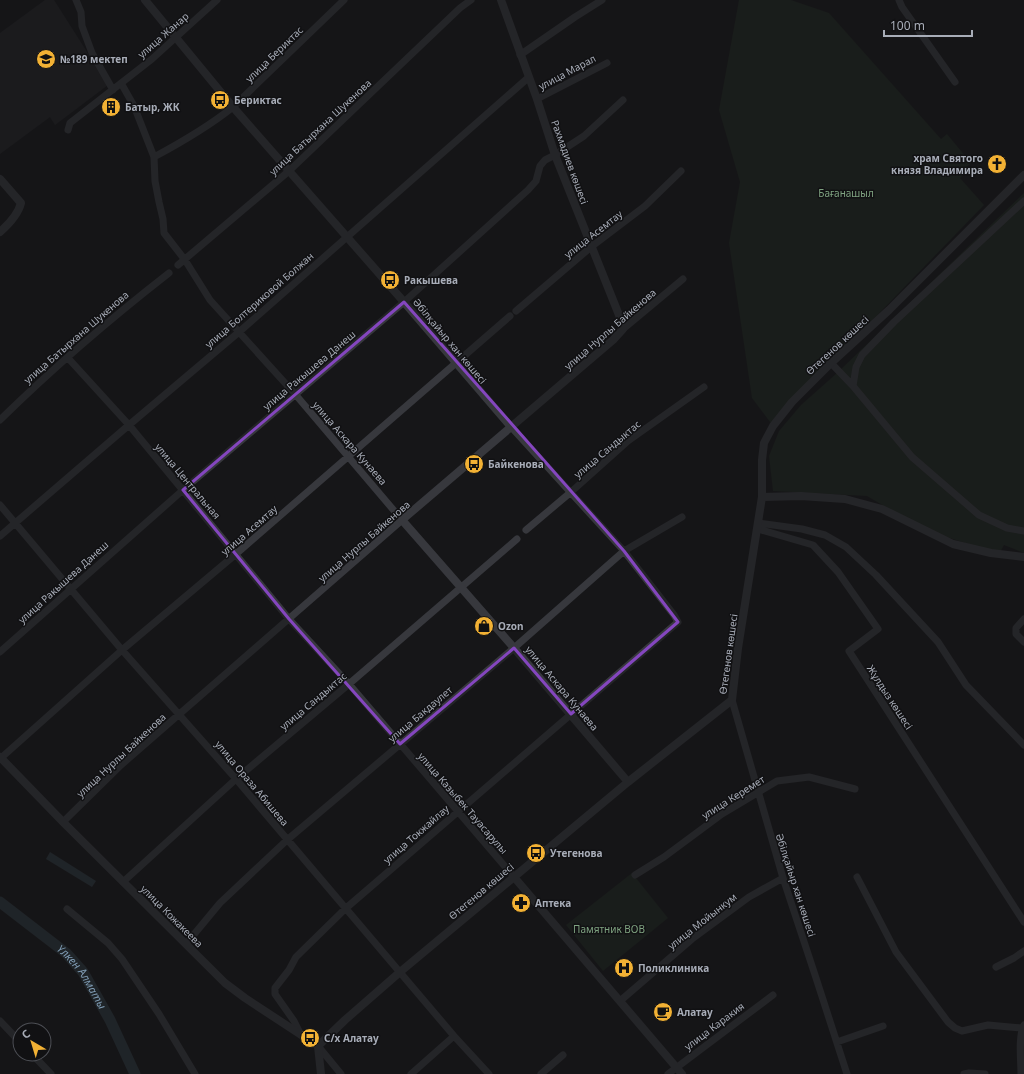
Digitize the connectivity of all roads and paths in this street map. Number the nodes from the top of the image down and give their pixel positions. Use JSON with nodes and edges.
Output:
{"nodes":[{"id":1,"x":76,"y":0,"type":"edge"},
{"id":2,"x":145,"y":0,"type":"edge"},
{"id":3,"x":217,"y":0,"type":"edge"},
{"id":4,"x":344,"y":0,"type":"edge"},
{"id":5,"x":471,"y":0,"type":"edge"},
{"id":6,"x":501,"y":0,"type":"edge"},
{"id":7,"x":602,"y":0,"type":"edge"},
{"id":8,"x":899,"y":0,"type":"edge"},
{"id":9,"x":176,"y":38,"type":"junction"},
{"id":10,"x":520,"y":55,"type":"junction"},
{"id":11,"x":607,"y":63,"type":"dead end"},
{"id":12,"x":529,"y":76,"type":"junction"},
{"id":13,"x":955,"y":82,"type":"dead end"},
{"id":14,"x":121,"y":84,"type":"junction"},
{"id":15,"x":113,"y":90,"type":"junction"},
{"id":16,"x":537,"y":99,"type":"junction"},
{"id":17,"x":623,"y":100,"type":"dead end"},
{"id":18,"x":233,"y":107,"type":"junction"},
{"id":19,"x":68,"y":130,"type":"dead end"},
{"id":20,"x":555,"y":155,"type":"junction"},
{"id":21,"x":154,"y":157,"type":"junction"},
{"id":22,"x":681,"y":170,"type":"dead end"},
{"id":23,"x":289,"y":171,"type":"junction"},
{"id":24,"x":1024,"y":175,"type":"edge"},
{"id":25,"x":0,"y":179,"type":"edge"},
{"id":26,"x":1024,"y":201,"type":"edge"},
{"id":27,"x":0,"y":232,"type":"edge"},
{"id":28,"x":347,"y":236,"type":"junction"},
{"id":29,"x":591,"y":247,"type":"junction"},
{"id":30,"x":185,"y":260,"type":"junction"},
{"id":31,"x":178,"y":265,"type":"dead end"},
{"id":32,"x":169,"y":273,"type":"dead end"},
{"id":33,"x":683,"y":279,"type":"dead end"},
{"id":34,"x":404,"y":302,"type":"junction"},
{"id":35,"x":623,"y":329,"type":"junction"},
{"id":36,"x":239,"y":332,"type":"junction"},
{"id":37,"x":68,"y":358,"type":"junction"},
{"id":38,"x":831,"y":362,"type":"junction"},
{"id":39,"x":456,"y":363,"type":"junction"},
{"id":40,"x":853,"y":386,"type":"junction"},
{"id":41,"x":704,"y":387,"type":"dead end"},
{"id":42,"x":295,"y":394,"type":"junction"},
{"id":43,"x":0,"y":420,"type":"edge"},
{"id":44,"x":129,"y":425,"type":"junction"},
{"id":45,"x":511,"y":427,"type":"junction"},
{"id":46,"x":348,"y":457,"type":"junction"},
{"id":47,"x":182,"y":490,"type":"junction"},
{"id":48,"x":571,"y":492,"type":"junction"},
{"id":49,"x":762,"y":497,"type":"junction"},
{"id":50,"x":0,"y":505,"type":"edge"},
{"id":51,"x":682,"y":517,"type":"dead end"},
{"id":52,"x":402,"y":520,"type":"junction"},
{"id":53,"x":16,"y":523,"type":"junction"},
{"id":54,"x":758,"y":526,"type":"junction"},
{"id":55,"x":526,"y":530,"type":"dead end"},
{"id":56,"x":1024,"y":531,"type":"edge"},
{"id":57,"x":0,"y":536,"type":"edge"},
{"id":58,"x":517,"y":539,"type":"dead end"},
{"id":59,"x":624,"y":551,"type":"junction"},
{"id":60,"x":236,"y":554,"type":"junction"},
{"id":61,"x":1024,"y":557,"type":"edge"},
{"id":62,"x":460,"y":586,"type":"junction"},
{"id":63,"x":71,"y":588,"type":"junction"},
{"id":64,"x":289,"y":619,"type":"junction"},
{"id":65,"x":1024,"y":619,"type":"edge"},
{"id":66,"x":678,"y":622,"type":"joint"},
{"id":67,"x":1024,"y":642,"type":"edge"},
{"id":68,"x":514,"y":648,"type":"junction"},
{"id":69,"x":122,"y":650,"type":"junction"},
{"id":70,"x":0,"y":652,"type":"edge"},
{"id":71,"x":348,"y":684,"type":"junction"},
{"id":72,"x":732,"y":700,"type":"junction"},
{"id":73,"x":571,"y":714,"type":"junction"},
{"id":74,"x":179,"y":715,"type":"junction"},
{"id":75,"x":400,"y":744,"type":"junction"},
{"id":76,"x":1024,"y":745,"type":"edge"},
{"id":77,"x":1,"y":757,"type":"edge"},
{"id":78,"x":236,"y":779,"type":"junction"},
{"id":79,"x":628,"y":782,"type":"junction"},
{"id":80,"x":855,"y":789,"type":"dead end"},
{"id":81,"x":758,"y":793,"type":"junction"},
{"id":82,"x":457,"y":811,"type":"junction"},
{"id":83,"x":63,"y":822,"type":"junction"},
{"id":84,"x":287,"y":840,"type":"junction"},
{"id":85,"x":635,"y":875,"type":"dead end"},
{"id":86,"x":514,"y":877,"type":"junction"},
{"id":87,"x":857,"y":877,"type":"dead end"},
{"id":88,"x":782,"y":878,"type":"junction"},
{"id":89,"x":123,"y":882,"type":"junction"},
{"id":90,"x":67,"y":909,"type":"dead end"},
{"id":91,"x":345,"y":909,"type":"junction"},
{"id":92,"x":1024,"y":922,"type":"edge"},
{"id":93,"x":186,"y":944,"type":"junction"},
{"id":94,"x":1024,"y":951,"type":"edge"},
{"id":95,"x":996,"y":967,"type":"dead end"},
{"id":96,"x":400,"y":972,"type":"junction"},
{"id":97,"x":773,"y":995,"type":"dead end"},
{"id":98,"x":620,"y":1001,"type":"junction"},
{"id":99,"x":0,"y":1021,"type":"edge"},
{"id":100,"x":883,"y":1026,"type":"dead end"},
{"id":101,"x":1023,"y":1027,"type":"edge"},
{"id":102,"x":12,"y":1034,"type":"edge"},
{"id":103,"x":301,"y":1035,"type":"junction"},
{"id":104,"x":454,"y":1036,"type":"junction"},
{"id":105,"x":837,"y":1042,"type":"junction"},
{"id":106,"x":318,"y":1046,"type":"junction"},
{"id":107,"x":563,"y":1055,"type":"dead end"},
{"id":108,"x":40,"y":1062,"type":"edge"},
{"id":109,"x":676,"y":1067,"type":"junction"},
{"id":110,"x":51,"y":1074,"type":"edge"},
{"id":111,"x":195,"y":1074,"type":"edge"},
{"id":112,"x":321,"y":1074,"type":"edge"},
{"id":113,"x":341,"y":1074,"type":"edge"},
{"id":114,"x":411,"y":1074,"type":"edge"},
{"id":115,"x":489,"y":1074,"type":"edge"},
{"id":116,"x":541,"y":1074,"type":"edge"},
{"id":117,"x":668,"y":1074,"type":"edge"},
{"id":118,"x":682,"y":1074,"type":"edge"},
{"id":119,"x":847,"y":1074,"type":"edge"},
{"id":120,"x":964,"y":1074,"type":"edge"},
{"id":121,"x":985,"y":1074,"type":"edge"},
{"id":122,"x":1021,"y":1074,"type":"edge"}],
"edges":[{"from":1,"to":15,"type":"street"},
{"from":2,"to":9,"type":"street","name":"Әбілқайыр хан көшесі"},
{"from":3,"to":9,"type":"street","name":"улица Жанар"},
{"from":4,"to":18,"type":"street","name":"улица Бериктас"},
{"from":5,"to":23,"type":"street","name":"улица Батырхана Шукенова"},
{"from":6,"to":10,"type":"street","name":"Рахмадиев көшесі"},
{"from":7,"to":10,"type":"street"},
{"from":8,"to":13,"type":"street"},
{"from":9,"to":14,"type":"street","name":"улица Жанар"},
{"from":9,"to":18,"type":"street","name":"Әбілқайыр хан көшесі"},
{"from":10,"to":12,"type":"street","name":"Рахмадиев көшесі"},
{"from":11,"to":16,"type":"street","name":"улица Марал"},
{"from":12,"to":16,"type":"street","name":"Рахмадиев көшесі"},
{"from":12,"to":28,"type":"street","name":"улица Болтериковой Болжан"},
{"from":14,"to":15,"type":"street","name":"улица Жанар"},
{"from":14,"to":21,"type":"street","name":"улица Аскара Кунаева"},
{"from":15,"to":19,"type":"street","name":"улица Жанар"},
{"from":16,"to":20,"type":"street","name":"Рахмадиев көшесі"},
{"from":17,"to":20,"type":"street","name":"улица Ракышева Данеш"},
{"from":18,"to":21,"type":"street","name":"улица Бериктас"},
{"from":18,"to":23,"type":"street","name":"Әбілқайыр хан көшесі"},
{"from":20,"to":29,"type":"street","name":"Рахмадиев көшесі"},
{"from":20,"to":34,"type":"street","name":"улица Ракышева Данеш"},
{"from":21,"to":30,"type":"street","name":"улица Аскара Кунаева"},
{"from":22,"to":29,"type":"street","name":"улица Асемтау"},
{"from":23,"to":28,"type":"street","name":"Әбілқайыр хан көшесі"},
{"from":23,"to":30,"type":"street","name":"улица Батырхана Шукенова"},
{"from":24,"to":38,"type":"street","name":"Өтегенов көшесі"},
{"from":25,"to":27,"type":"street"},
{"from":26,"to":40,"type":"street"},
{"from":28,"to":34,"type":"street","name":"Әбілқайыр хан көшесі"},
{"from":28,"to":36,"type":"street","name":"улица Болтериковой Болжан"},
{"from":29,"to":35,"type":"street","name":"Рахмадиев көшесі"},
{"from":29,"to":39,"type":"street","name":"улица Асемтау"},
{"from":30,"to":31,"type":"street","name":"улица Батырхана Шукенова"},
{"from":30,"to":36,"type":"street","name":"улица Аскара Кунаева"},
{"from":32,"to":37,"type":"street","name":"улица Батырхана Шукенова"},
{"from":33,"to":35,"type":"street","name":"улица Нурлы Байкенова"},
{"from":34,"to":39,"type":"street","name":"Әбілқайыр хан көшесі"},
{"from":34,"to":42,"type":"street","name":"улица Ракышева Данеш"},
{"from":35,"to":45,"type":"street","name":"улица Нурлы Байкенова"},
{"from":36,"to":42,"type":"street","name":"улица Аскара Кунаева"},
{"from":36,"to":44,"type":"street","name":"улица Болтериковой Болжан"},
{"from":37,"to":43,"type":"street","name":"улица Батырхана Шукенова"},
{"from":37,"to":44,"type":"street","name":"улица Центральная"},
{"from":38,"to":40,"type":"street"},
{"from":38,"to":49,"type":"street","name":"Өтегенов көшесі"},
{"from":39,"to":45,"type":"street","name":"Әбілқайыр хан көшесі"},
{"from":39,"to":46,"type":"street","name":"улица Асемтау"},
{"from":40,"to":56,"type":"street"},
{"from":41,"to":48,"type":"street","name":"улица Сандыктас"},
{"from":42,"to":46,"type":"street","name":"улица Аскара Кунаева"},
{"from":42,"to":47,"type":"street","name":"улица Ракышева Данеш"},
{"from":44,"to":47,"type":"street","name":"улица Центральная"},
{"from":44,"to":53,"type":"street","name":"улица Болтериковой Болжан"},
{"from":45,"to":48,"type":"street","name":"Әбілқайыр хан көшесі"},
{"from":45,"to":52,"type":"street","name":"улица Нурлы Байкенова"},
{"from":46,"to":52,"type":"street","name":"улица Аскара Кунаева"},
{"from":46,"to":60,"type":"street","name":"улица Асемтау"},
{"from":47,"to":60,"type":"street","name":"улица Центральная"},
{"from":47,"to":63,"type":"street","name":"улица Ракышева Данеш"},
{"from":48,"to":55,"type":"street","name":"улица Сандыктас"},
{"from":48,"to":59,"type":"street","name":"Әбілқайыр хан көшесі"},
{"from":49,"to":54,"type":"street","name":"Өтегенов көшесі"},
{"from":49,"to":61,"type":"street"},
{"from":50,"to":53,"type":"street","name":"улица Ораза Абишева"},
{"from":51,"to":59,"type":"street","name":"улица Бакдаулет"},
{"from":52,"to":62,"type":"street","name":"улица Аскара Кунаева"},
{"from":52,"to":64,"type":"street","name":"улица Нурлы Байкенова"},
{"from":53,"to":57,"type":"street","name":"улица Болтериковой Болжан"},
{"from":53,"to":63,"type":"street","name":"улица Ораза Абишева"},
{"from":54,"to":72,"type":"street","name":"Өтегенов көшесі"},
{"from":54,"to":76,"type":"street"},
{"from":54,"to":92,"type":"street","name":"Жұлдыз көшесі"},
{"from":58,"to":62,"type":"street","name":"улица Сандыктас"},
{"from":59,"to":66,"type":"street","name":"Әбілқайыр хан көшесі"},
{"from":59,"to":68,"type":"street","name":"улица Бакдаулет"},
{"from":60,"to":64,"type":"street","name":"улица Центральная"},
{"from":60,"to":69,"type":"street","name":"улица Асемтау"},
{"from":62,"to":68,"type":"street","name":"улица Аскара Кунаева"},
{"from":62,"to":71,"type":"street","name":"улица Сандыктас"},
{"from":63,"to":69,"type":"street","name":"улица Ораза Абишева"},
{"from":63,"to":70,"type":"street","name":"улица Ракышева Данеш"},
{"from":64,"to":71,"type":"street","name":"улица Казыбек Тауасарулы"},
{"from":64,"to":74,"type":"street","name":"улица Нурлы Байкенова"},
{"from":65,"to":67,"type":"street"},
{"from":66,"to":73,"type":"street","name":"улица Токжайлау"},
{"from":68,"to":73,"type":"street","name":"улица Аскара Кунаева"},
{"from":68,"to":75,"type":"street","name":"улица Бакдаулет"},
{"from":69,"to":74,"type":"street","name":"улица Ораза Абишева"},
{"from":69,"to":77,"type":"street","name":"улица Асемтау"},
{"from":71,"to":75,"type":"street","name":"улица Казыбек Тауасарулы"},
{"from":71,"to":78,"type":"street","name":"улица Сандыктас"},
{"from":72,"to":79,"type":"street","name":"Өтегенов көшесі"},
{"from":72,"to":81,"type":"street","name":"Әбілқайыр хан көшесі"},
{"from":73,"to":79,"type":"street","name":"улица Аскара Кунаева"},
{"from":73,"to":82,"type":"street","name":"улица Токжайлау"},
{"from":74,"to":78,"type":"street","name":"улица Ораза Абишева"},
{"from":74,"to":83,"type":"street","name":"улица Нурлы Байкенова"},
{"from":75,"to":82,"type":"street","name":"улица Казыбек Тауасарулы"},
{"from":75,"to":84,"type":"street","name":"улица Бакдаулет"},
{"from":77,"to":83,"type":"street","name":"улица Кожакеева"},
{"from":78,"to":84,"type":"street","name":"улица Ораза Абишева"},
{"from":78,"to":89,"type":"street","name":"улица Сандыктас"},
{"from":79,"to":86,"type":"street","name":"Өтегенов көшесі"},
{"from":80,"to":81,"type":"street","name":"улица Керемет"},
{"from":81,"to":85,"type":"street","name":"улица Керемет"},
{"from":81,"to":88,"type":"street","name":"Әбілқайыр хан көшесі"},
{"from":82,"to":86,"type":"street","name":"улица Казыбек Тауасарулы"},
{"from":82,"to":91,"type":"street","name":"улица Токжайлау"},
{"from":83,"to":89,"type":"street","name":"улица Кожакеева"},
{"from":84,"to":91,"type":"street","name":"улица Ораза Абишева"},
{"from":84,"to":93,"type":"street","name":"улица Бакдаулет"},
{"from":86,"to":96,"type":"street","name":"Өтегенов көшесі"},
{"from":86,"to":98,"type":"street","name":"улица Казыбек Тауасарулы"},
{"from":87,"to":101,"type":"street"},
{"from":88,"to":98,"type":"street","name":"улица Мойынкум"},
{"from":88,"to":105,"type":"street","name":"Әбілқайыр хан көшесі"},
{"from":89,"to":93,"type":"street","name":"улица Кожакеева"},
{"from":90,"to":111,"type":"street"},
{"from":91,"to":96,"type":"street","name":"улица Ораза Абишева"},
{"from":91,"to":103,"type":"street","name":"улица Токжайлау"},
{"from":93,"to":103,"type":"street","name":"улица Кожакеева"},
{"from":94,"to":95,"type":"street"},
{"from":96,"to":104,"type":"street","name":"улица Ораза Абишева"},
{"from":96,"to":106,"type":"street","name":"Өтегенов көшесі"},
{"from":97,"to":109,"type":"street","name":"улица Каракия"},
{"from":98,"to":109,"type":"street","name":"улица Казыбек Тауасарулы"},
{"from":99,"to":102,"type":"street"},
{"from":100,"to":105,"type":"street"},
{"from":101,"to":122,"type":"street"},
{"from":103,"to":106,"type":"street","name":"улица Кожакеева"},
{"from":104,"to":114,"type":"street"},
{"from":104,"to":115,"type":"street","name":"улица Ораза Абишева"},
{"from":105,"to":119,"type":"street","name":"Әбілқайыр хан көшесі"},
{"from":106,"to":112,"type":"street"},
{"from":106,"to":113,"type":"street","name":"улица Кожакеева"},
{"from":107,"to":116,"type":"street"},
{"from":108,"to":110,"type":"street"},
{"from":109,"to":117,"type":"street","name":"улица Каракия"},
{"from":109,"to":118,"type":"street","name":"улица Казыбек Тауасарулы"},
{"from":120,"to":121,"type":"street"}]}
